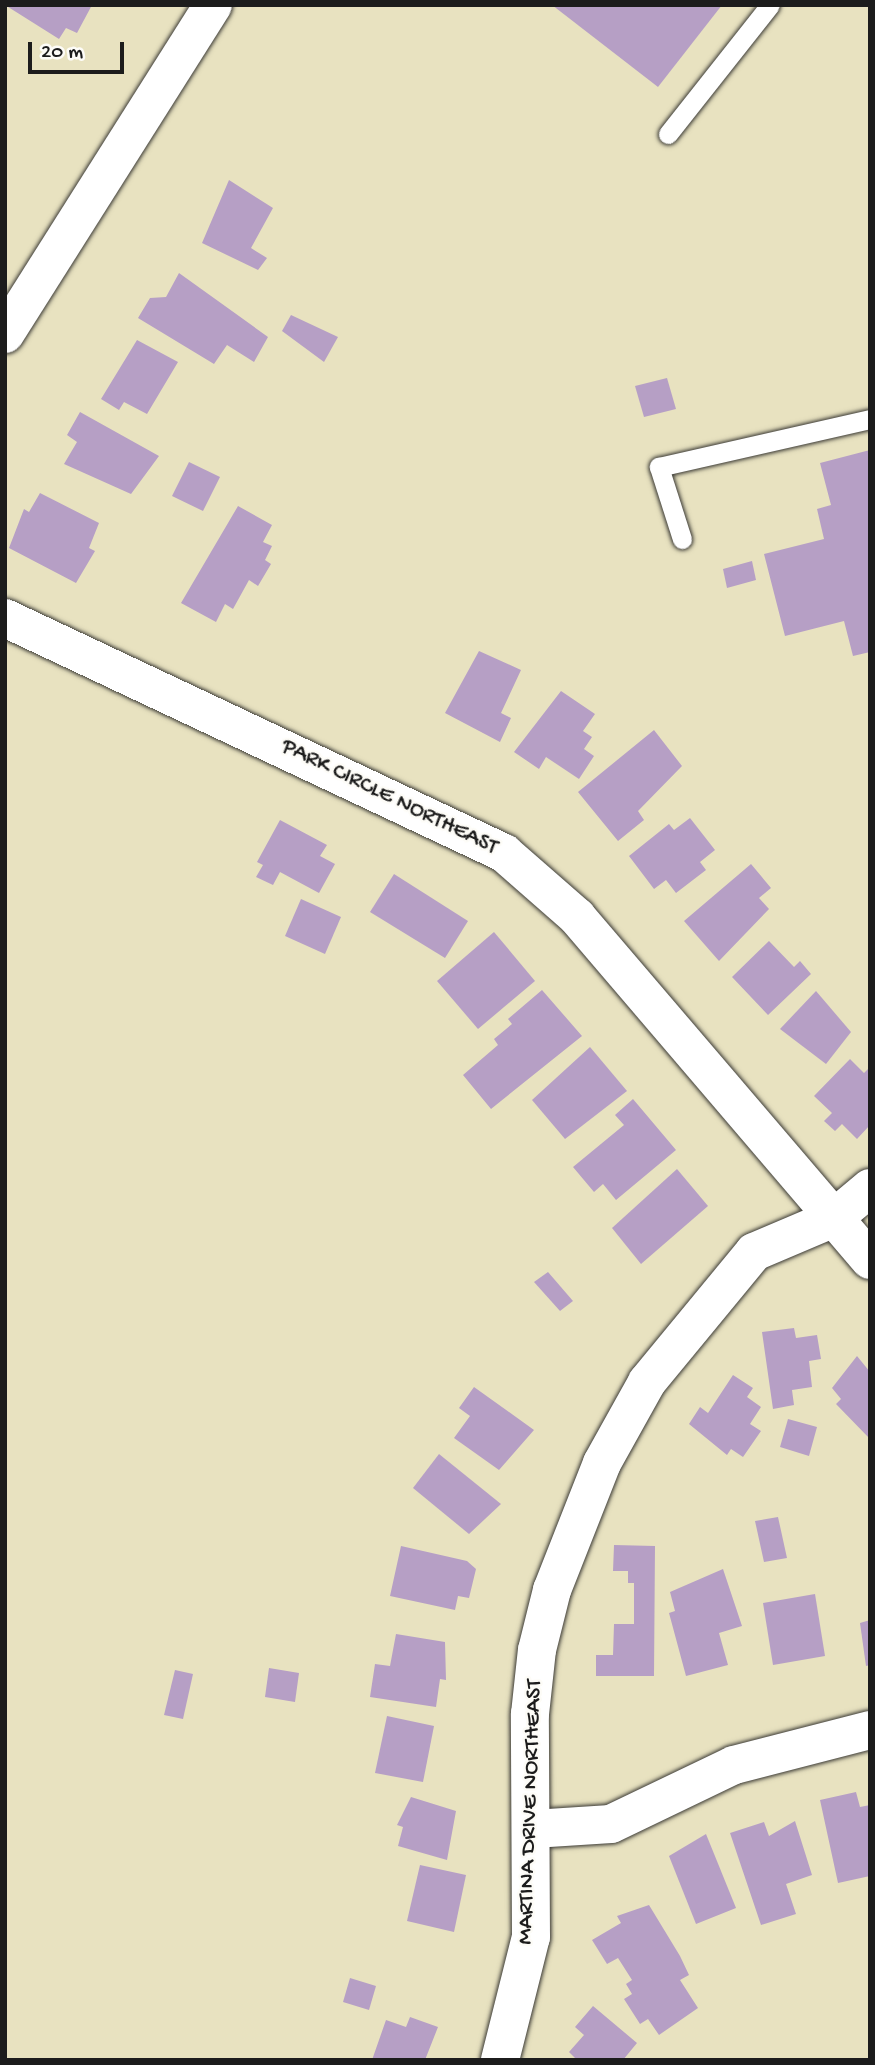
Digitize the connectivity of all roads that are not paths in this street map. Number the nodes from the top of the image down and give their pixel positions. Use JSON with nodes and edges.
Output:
{"nodes":[{"id":1,"x":213,"y":5,"type":"edge"},
{"id":2,"x":770,"y":5,"type":"edge"},
{"id":3,"x":668,"y":134,"type":"dead end"},
{"id":4,"x":5,"y":334,"type":"edge"},
{"id":5,"x":870,"y":419,"type":"edge"},
{"id":6,"x":682,"y":539,"type":"dead end"},
{"id":7,"x":5,"y":618,"type":"edge"},
{"id":8,"x":870,"y":1188,"type":"edge"},
{"id":9,"x":834,"y":1217,"type":"junction"},
{"id":10,"x":870,"y":1260,"type":"edge"},
{"id":11,"x":870,"y":1730,"type":"edge"},
{"id":12,"x":533,"y":1829,"type":"junction"},
{"id":13,"x":500,"y":2060,"type":"edge"}],
"edges":[{"from":1,"to":4,"type":"street"},
{"from":2,"to":3,"type":"lane"},
{"from":5,"to":6,"type":"lane"},
{"from":7,"to":9,"type":"street","name":"PARK CIRCLE NORTHEAST"},
{"from":8,"to":9,"type":"street","name":"MARTINA DRIVE NORTHEAST"},
{"from":9,"to":10,"type":"street","name":"PARK CIRCLE NORTHEAST"},
{"from":9,"to":12,"type":"street","name":"MARTINA DRIVE NORTHEAST"},
{"from":11,"to":12,"type":"street"},
{"from":12,"to":13,"type":"street","name":"MARTINA DRIVE NORTHEAST"}]}
